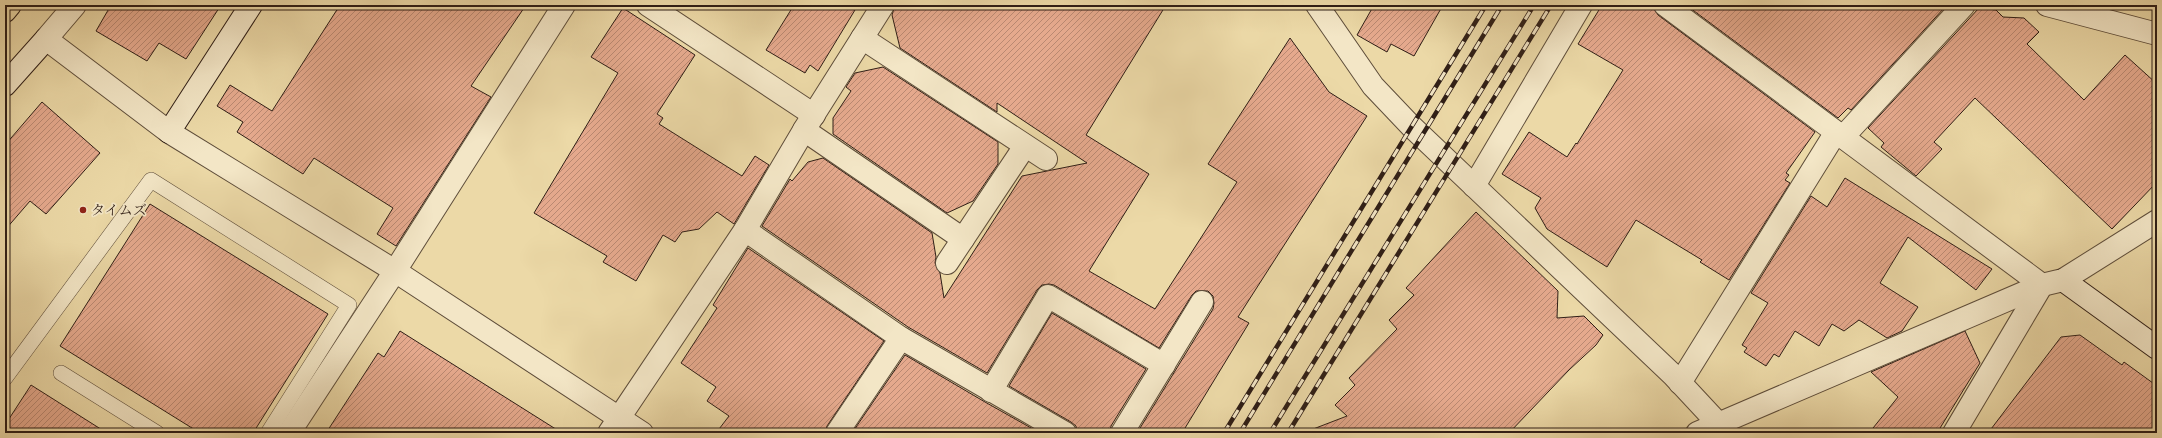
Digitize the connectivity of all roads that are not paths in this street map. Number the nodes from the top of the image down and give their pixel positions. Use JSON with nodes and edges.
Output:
{"nodes":[{"id":1,"x":10,"y":5,"type":"edge"},
{"id":2,"x":75,"y":5,"type":"edge"},
{"id":3,"x":251,"y":5,"type":"edge"},
{"id":4,"x":564,"y":5,"type":"edge"},
{"id":5,"x":648,"y":5,"type":"edge"},
{"id":6,"x":883,"y":5,"type":"edge"},
{"id":7,"x":1317,"y":5,"type":"edge"},
{"id":8,"x":1581,"y":5,"type":"edge"},
{"id":9,"x":1665,"y":5,"type":"edge"},
{"id":10,"x":1964,"y":5,"type":"edge"},
{"id":11,"x":2047,"y":5,"type":"edge"},
{"id":12,"x":5,"y":11,"type":"edge"},
{"id":13,"x":2157,"y":34,"type":"edge"},
{"id":14,"x":46,"y":38,"type":"junction"},
{"id":15,"x":862,"y":38,"type":"junction"},
{"id":16,"x":5,"y":85,"type":"edge"},
{"id":17,"x":809,"y":122,"type":"junction"},
{"id":18,"x":169,"y":132,"type":"junction"},
{"id":19,"x":1840,"y":135,"type":"junction"},
{"id":20,"x":1026,"y":146,"type":"junction"},
{"id":21,"x":1046,"y":159,"type":"dead end"},
{"id":22,"x":1474,"y":186,"type":"junction"},
{"id":23,"x":2157,"y":221,"type":"edge"},
{"id":24,"x":745,"y":230,"type":"junction"},
{"id":25,"x":963,"y":239,"type":"junction"},
{"id":26,"x":947,"y":263,"type":"dead end"},
{"id":27,"x":395,"y":271,"type":"junction"},
{"id":28,"x":2063,"y":280,"type":"junction"},
{"id":29,"x":2042,"y":285,"type":"junction"},
{"id":30,"x":1202,"y":302,"type":"dead end"},
{"id":31,"x":901,"y":338,"type":"junction"},
{"id":32,"x":2157,"y":348,"type":"edge"},
{"id":33,"x":1164,"y":364,"type":"junction"},
{"id":34,"x":61,"y":373,"type":"dead end"},
{"id":35,"x":5,"y":378,"type":"edge"},
{"id":36,"x":1680,"y":383,"type":"junction"},
{"id":37,"x":991,"y":390,"type":"junction"},
{"id":38,"x":614,"y":425,"type":"edge"},
{"id":39,"x":1723,"y":429,"type":"edge"},
{"id":40,"x":157,"y":433,"type":"edge"},
{"id":41,"x":268,"y":433,"type":"edge"},
{"id":42,"x":289,"y":433,"type":"edge"},
{"id":43,"x":642,"y":433,"type":"edge"},
{"id":44,"x":837,"y":433,"type":"edge"},
{"id":45,"x":1065,"y":433,"type":"edge"},
{"id":46,"x":1122,"y":433,"type":"edge"},
{"id":47,"x":1697,"y":433,"type":"edge"},
{"id":48,"x":1954,"y":433,"type":"edge"}],
"edges":[{"from":1,"to":12,"type":"highway"},
{"from":2,"to":14,"type":"street"},
{"from":3,"to":18,"type":"street"},
{"from":4,"to":27,"type":"street"},
{"from":5,"to":17,"type":"street"},
{"from":6,"to":15,"type":"street"},
{"from":7,"to":22,"type":"street"},
{"from":8,"to":22,"type":"street"},
{"from":9,"to":19,"type":"street"},
{"from":10,"to":19,"type":"street"},
{"from":11,"to":13,"type":"street"},
{"from":14,"to":16,"type":"street"},
{"from":14,"to":18,"type":"street"},
{"from":15,"to":17,"type":"street"},
{"from":15,"to":20,"type":"street"},
{"from":17,"to":24,"type":"street"},
{"from":17,"to":25,"type":"street"},
{"from":18,"to":27,"type":"street"},
{"from":19,"to":29,"type":"street"},
{"from":19,"to":36,"type":"street"},
{"from":20,"to":21,"type":"street"},
{"from":20,"to":25,"type":"street"},
{"from":22,"to":36,"type":"street"},
{"from":23,"to":28,"type":"street"},
{"from":24,"to":31,"type":"street"},
{"from":24,"to":38,"type":"street"},
{"from":25,"to":26,"type":"street"},
{"from":27,"to":38,"type":"street"},
{"from":27,"to":42,"type":"street"},
{"from":28,"to":29,"type":"street"},
{"from":28,"to":32,"type":"street"},
{"from":29,"to":39,"type":"street"},
{"from":29,"to":48,"type":"street"},
{"from":30,"to":33,"type":"street"},
{"from":31,"to":37,"type":"street"},
{"from":31,"to":44,"type":"street"},
{"from":33,"to":37,"type":"street"},
{"from":33,"to":46,"type":"street"},
{"from":34,"to":40,"type":"lane"},
{"from":35,"to":41,"type":"lane"},
{"from":36,"to":39,"type":"street"},
{"from":37,"to":45,"type":"street"},
{"from":38,"to":43,"type":"street"},
{"from":39,"to":47,"type":"street"}]}
